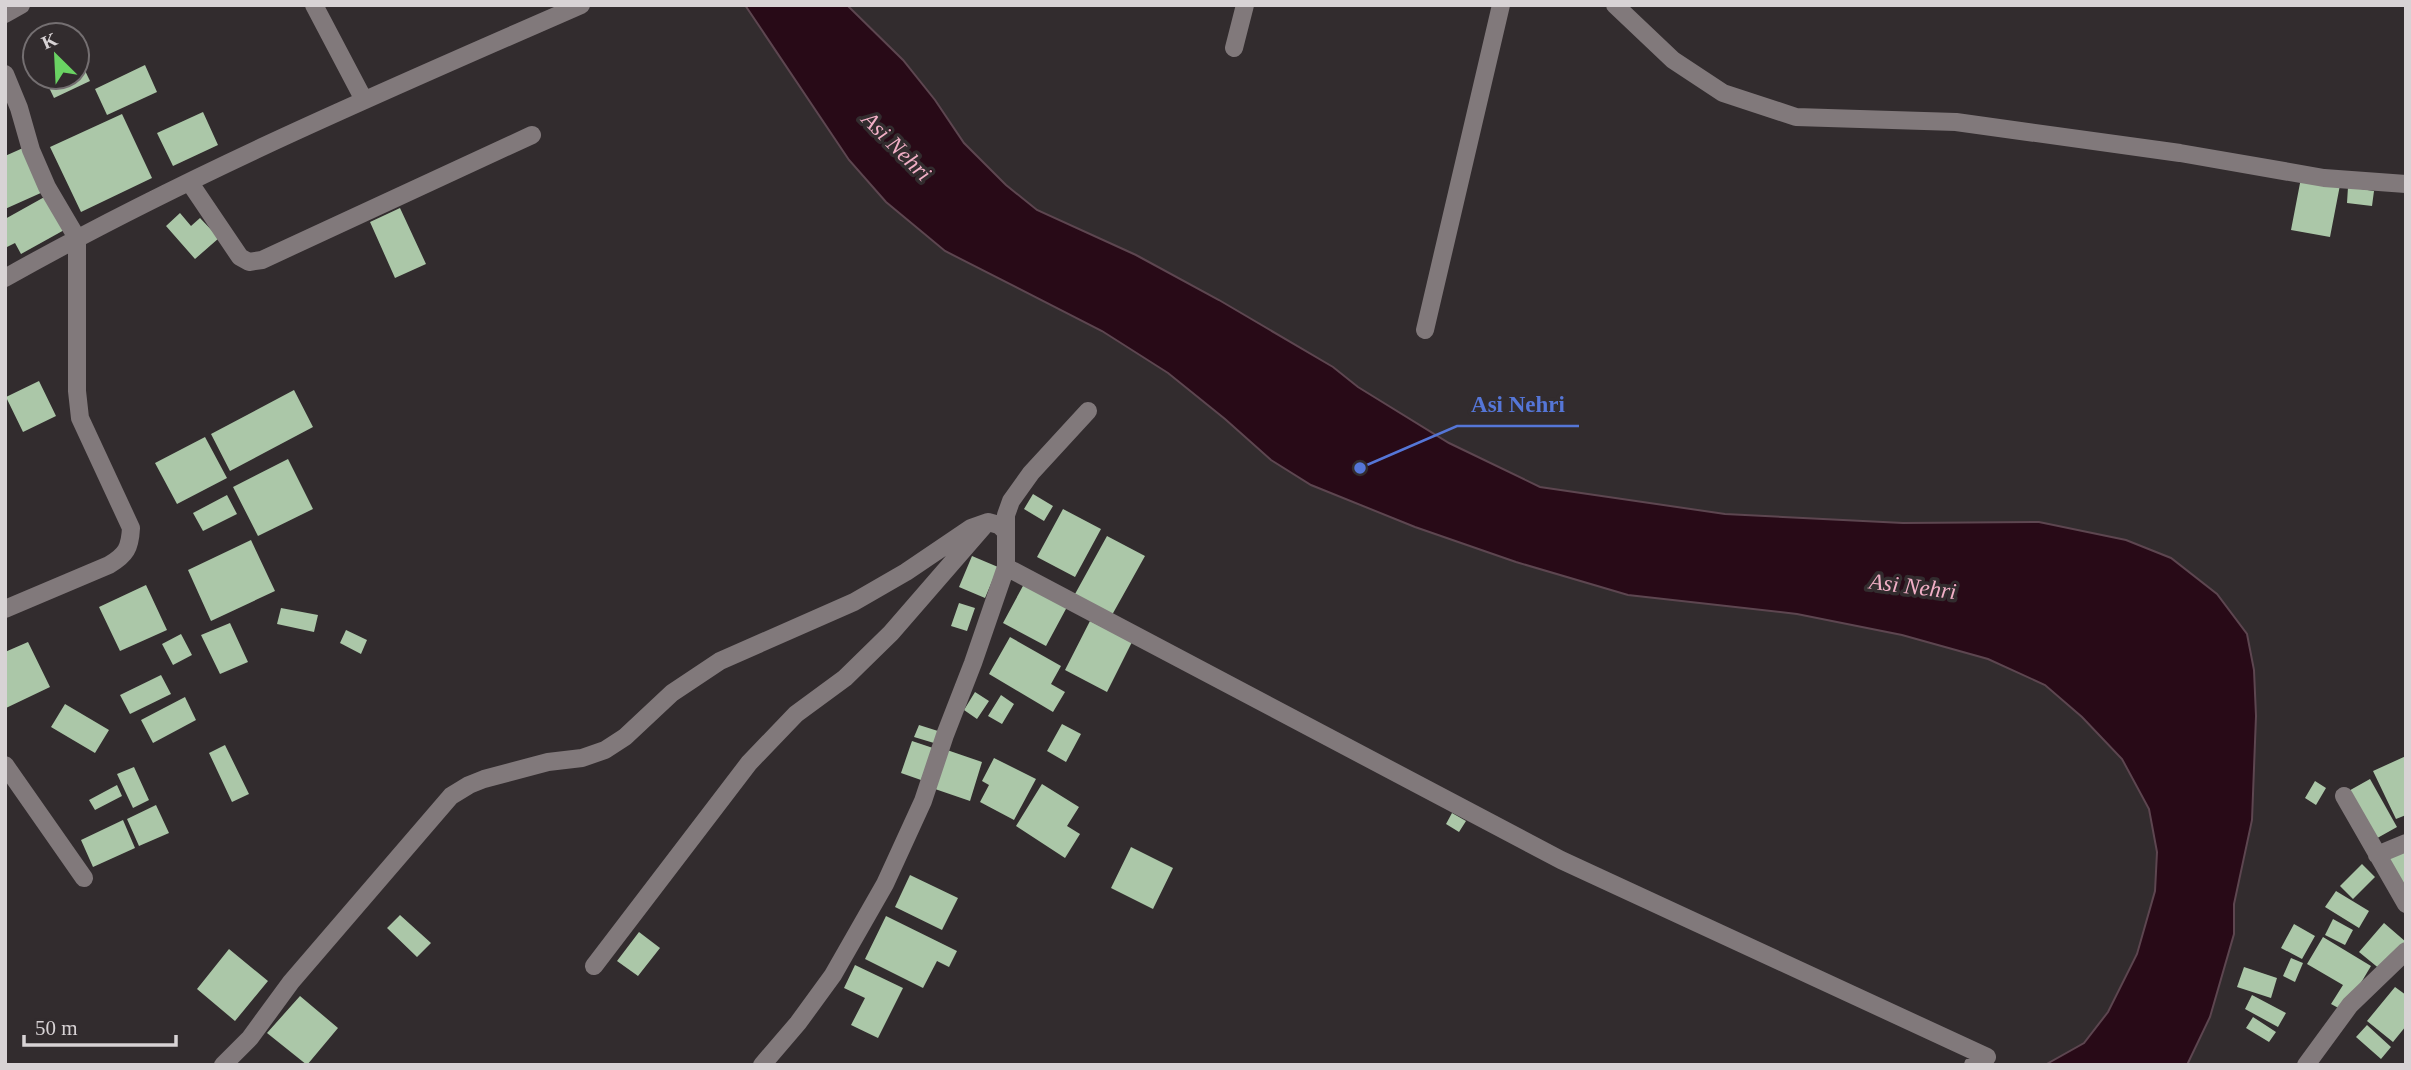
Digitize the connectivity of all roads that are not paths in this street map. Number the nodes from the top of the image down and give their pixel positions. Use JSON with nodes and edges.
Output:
{"nodes":[{"id":1,"x":21,"y":5,"type":"edge"},
{"id":2,"x":314,"y":5,"type":"edge"},
{"id":3,"x":581,"y":5,"type":"edge"},
{"id":4,"x":1245,"y":5,"type":"edge"},
{"id":5,"x":1501,"y":5,"type":"edge"},
{"id":6,"x":1615,"y":5,"type":"edge"},
{"id":7,"x":5,"y":14,"type":"edge"},
{"id":8,"x":1234,"y":48,"type":"dead end"},
{"id":9,"x":5,"y":74,"type":"edge"},
{"id":10,"x":364,"y":100,"type":"junction"},
{"id":11,"x":532,"y":135,"type":"dead end"},
{"id":12,"x":190,"y":183,"type":"junction"},
{"id":13,"x":2406,"y":184,"type":"edge"},
{"id":14,"x":77,"y":238,"type":"junction"},
{"id":15,"x":5,"y":278,"type":"edge"},
{"id":16,"x":1425,"y":330,"type":"dead end"},
{"id":17,"x":1088,"y":411,"type":"dead end"},
{"id":18,"x":988,"y":522,"type":"junction"},
{"id":19,"x":1006,"y":532,"type":"junction"},
{"id":20,"x":1006,"y":567,"type":"junction"},
{"id":21,"x":5,"y":608,"type":"edge"},
{"id":22,"x":5,"y":765,"type":"edge"},
{"id":23,"x":2344,"y":796,"type":"dead end"},
{"id":24,"x":2406,"y":843,"type":"edge"},
{"id":25,"x":2377,"y":855,"type":"junction"},
{"id":26,"x":84,"y":878,"type":"dead end"},
{"id":27,"x":2406,"y":904,"type":"edge"},
{"id":28,"x":2406,"y":951,"type":"edge"},
{"id":29,"x":594,"y":965,"type":"dead end"},
{"id":30,"x":223,"y":1065,"type":"edge"},
{"id":31,"x":762,"y":1065,"type":"edge"},
{"id":32,"x":1973,"y":1065,"type":"edge"},
{"id":33,"x":2306,"y":1065,"type":"edge"}],
"edges":[{"from":1,"to":7,"type":"street"},
{"from":2,"to":10,"type":"street"},
{"from":3,"to":10,"type":"street"},
{"from":4,"to":8,"type":"street"},
{"from":5,"to":16,"type":"street"},
{"from":6,"to":13,"type":"street"},
{"from":9,"to":14,"type":"street"},
{"from":10,"to":12,"type":"street"},
{"from":11,"to":12,"type":"street"},
{"from":12,"to":14,"type":"street"},
{"from":14,"to":15,"type":"street"},
{"from":14,"to":21,"type":"street"},
{"from":17,"to":19,"type":"street"},
{"from":18,"to":19,"type":"street"},
{"from":18,"to":29,"type":"street"},
{"from":18,"to":30,"type":"street"},
{"from":19,"to":20,"type":"street"},
{"from":20,"to":31,"type":"street"},
{"from":20,"to":32,"type":"street"},
{"from":22,"to":26,"type":"street"},
{"from":23,"to":25,"type":"street"},
{"from":24,"to":25,"type":"street"},
{"from":25,"to":27,"type":"street"},
{"from":28,"to":33,"type":"street"}]}
